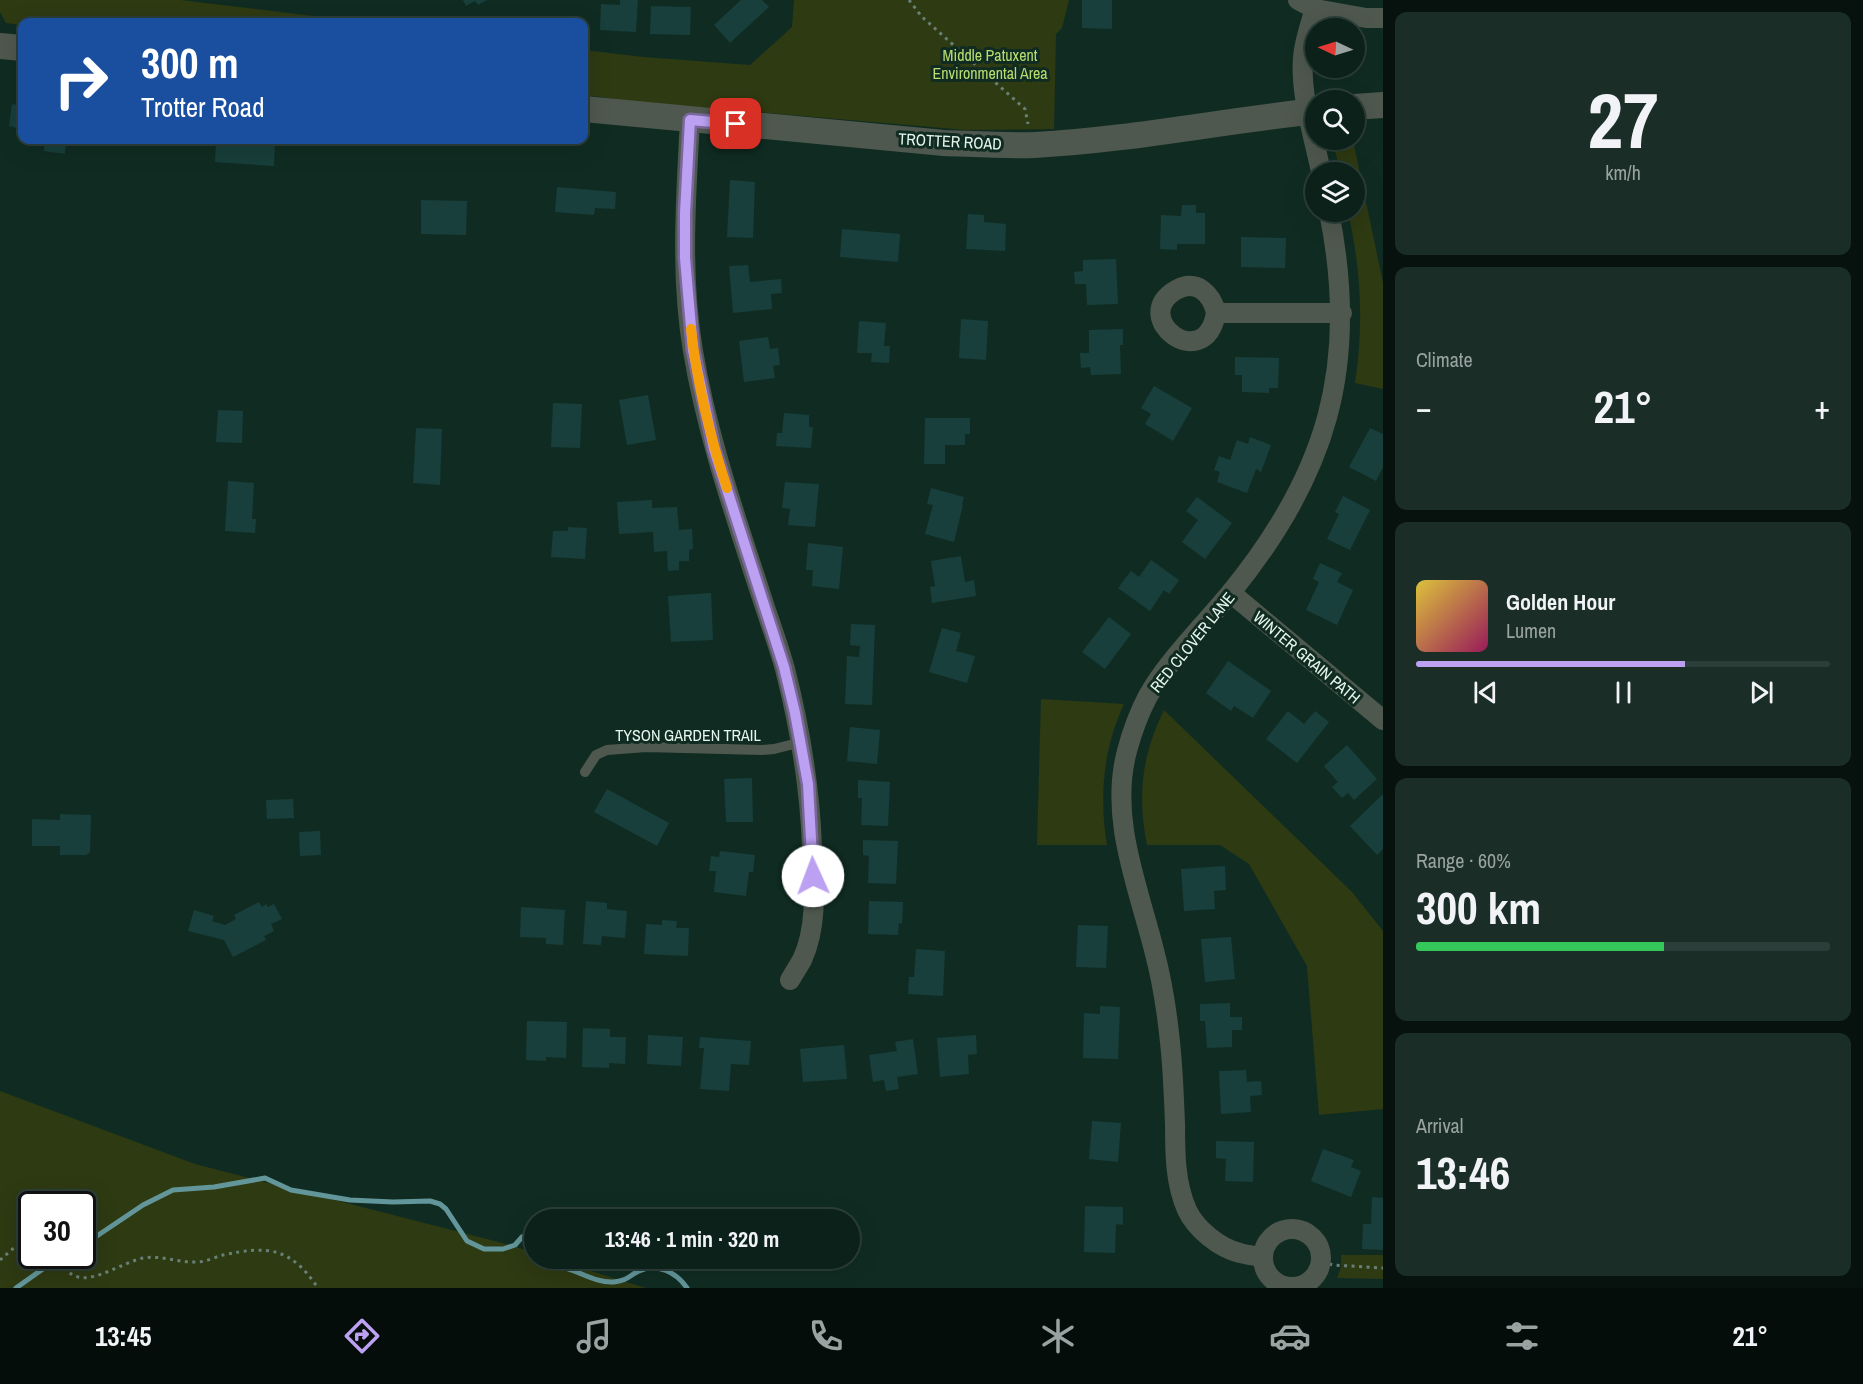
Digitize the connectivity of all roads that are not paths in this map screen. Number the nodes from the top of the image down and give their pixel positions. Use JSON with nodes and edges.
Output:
{"nodes":[{"id":1,"x":1307,"y":5,"type":"edge"},
{"id":2,"x":1383,"y":18,"type":"edge"},
{"id":3,"x":1306,"y":90,"type":"edge"},
{"id":4,"x":1383,"y":105,"type":"edge"},
{"id":5,"x":1365,"y":106,"type":"edge"},
{"id":6,"x":588,"y":109,"type":"edge"},
{"id":7,"x":1305,"y":113,"type":"edge"},
{"id":8,"x":690,"y":120,"type":"junction"},
{"id":9,"x":1331,"y":222,"type":"edge"},
{"id":10,"x":1216,"y":313,"type":"dead end"},
{"id":11,"x":1341,"y":313,"type":"junction"},
{"id":12,"x":1231,"y":593,"type":"junction"},
{"id":13,"x":1383,"y":720,"type":"edge"},
{"id":14,"x":801,"y":742,"type":"junction"},
{"id":15,"x":585,"y":772,"type":"dead end"},
{"id":16,"x":790,"y":980,"type":"dead end"},
{"id":17,"x":1263,"y":1257,"type":"junction"}],
"edges":[{"from":1,"to":2,"type":"street"},
{"from":1,"to":3,"type":"street"},
{"from":4,"to":5,"type":"street"},
{"from":6,"to":8,"type":"street","name":"TROTTER ROAD"},
{"from":7,"to":8,"type":"street","name":"TROTTER ROAD"},
{"from":8,"to":14,"type":"street"},
{"from":9,"to":11,"type":"street","name":"RED CLOVER LANE"},
{"from":10,"to":11,"type":"street"},
{"from":11,"to":12,"type":"street","name":"RED CLOVER LANE"},
{"from":12,"to":13,"type":"street","name":"WINTER GRAIN PATH"},
{"from":12,"to":17,"type":"street","name":"RED CLOVER LANE"},
{"from":14,"to":15,"type":"lane","name":"TYSON GARDEN TRAIL"},
{"from":14,"to":16,"type":"street"},
{"from":17,"to":17,"type":"street"}]}
